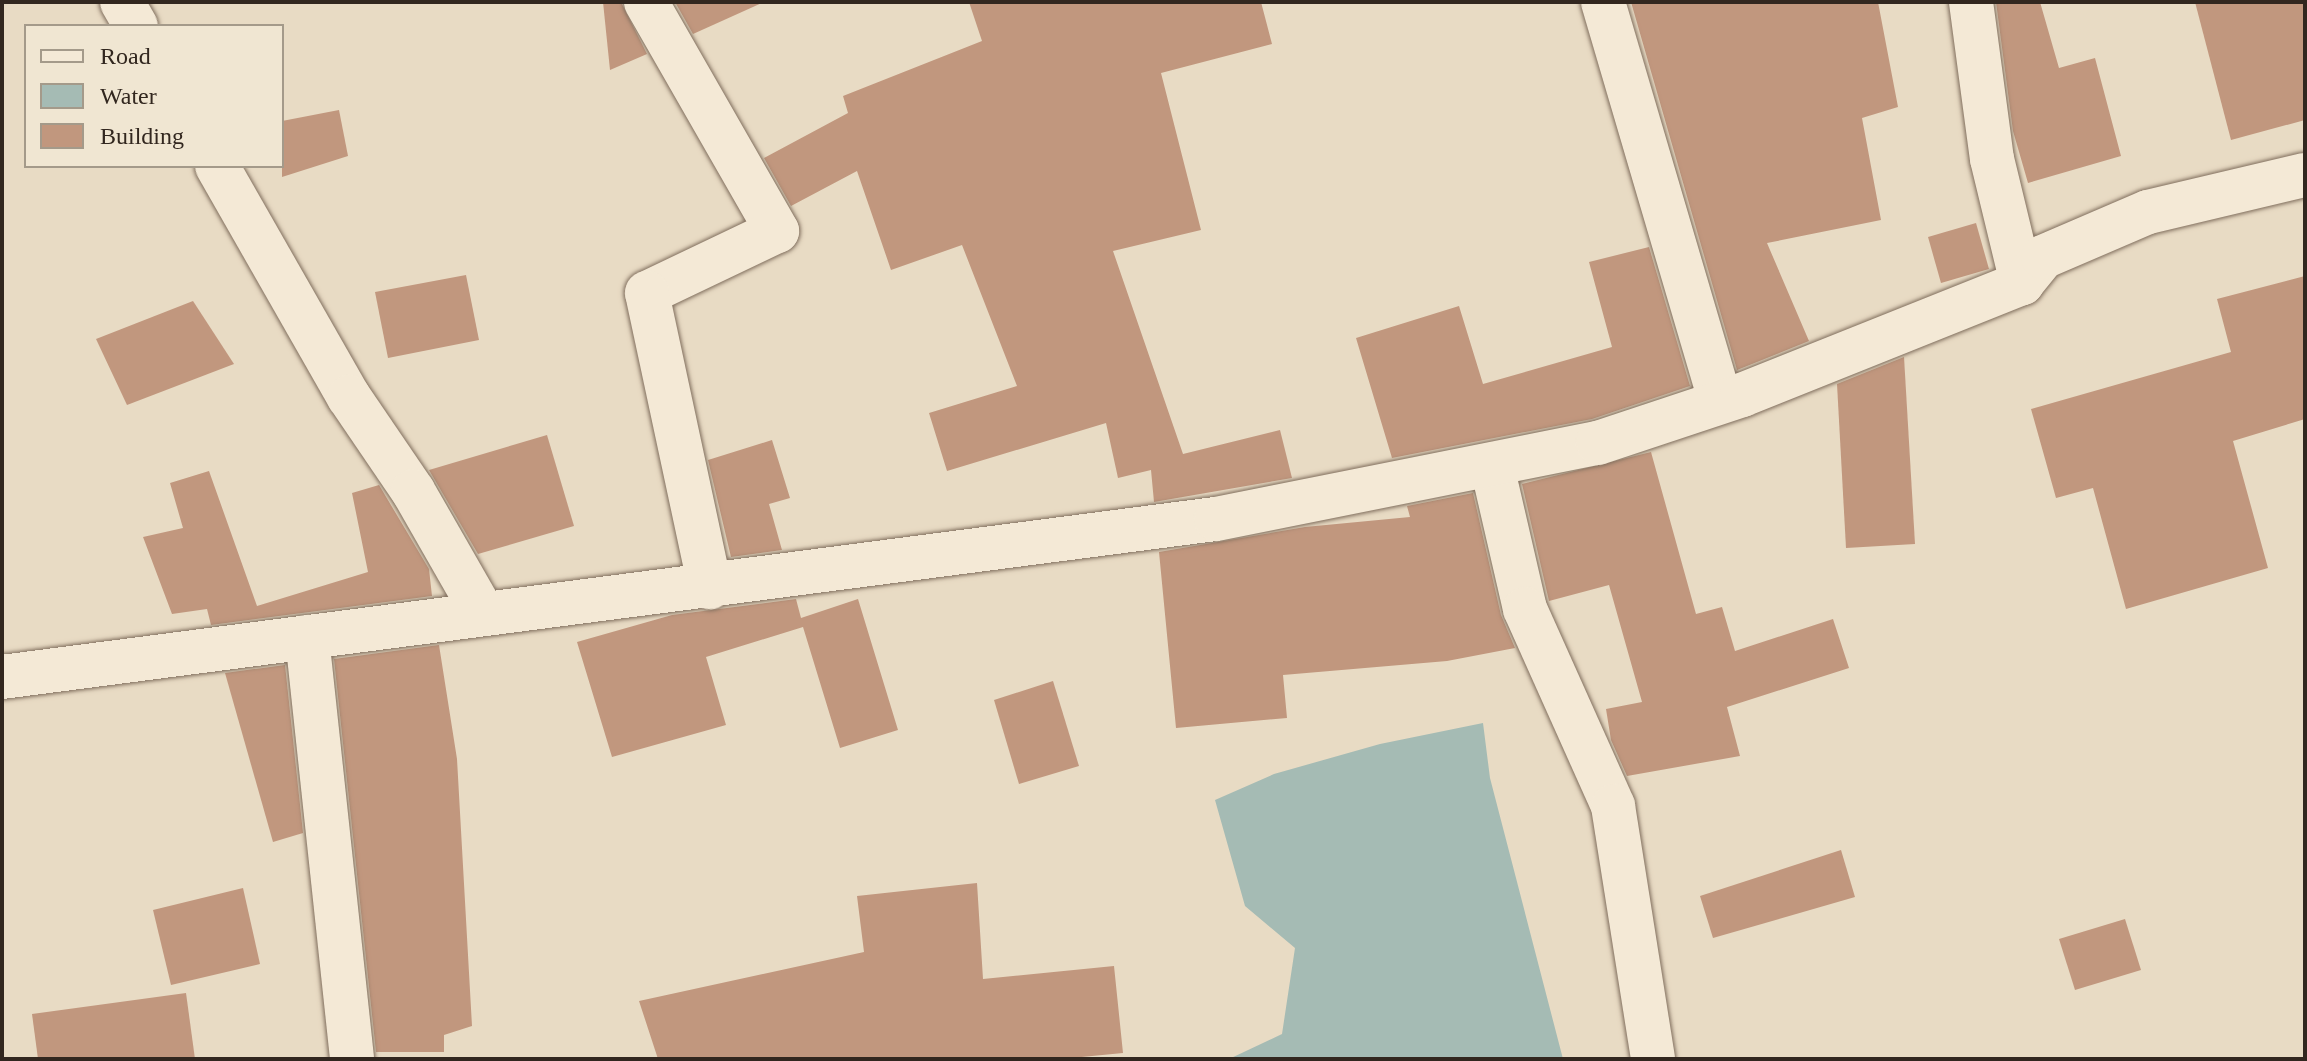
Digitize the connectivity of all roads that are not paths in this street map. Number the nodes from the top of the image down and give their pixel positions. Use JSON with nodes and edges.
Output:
{"nodes":[{"id":1,"x":122,"y":2,"type":"edge"},
{"id":2,"x":646,"y":2,"type":"edge"},
{"id":3,"x":1603,"y":2,"type":"edge"},
{"id":4,"x":1971,"y":2,"type":"edge"},
{"id":5,"x":135,"y":24,"type":"edge"},
{"id":6,"x":218,"y":168,"type":"edge"},
{"id":7,"x":2305,"y":175,"type":"edge"},
{"id":8,"x":2022,"y":283,"type":"junction"},
{"id":9,"x":1720,"y":400,"type":"junction"},
{"id":10,"x":1492,"y":466,"type":"junction"},
{"id":11,"x":710,"y":587,"type":"junction"},
{"id":12,"x":483,"y":613,"type":"junction"},
{"id":13,"x":307,"y":637,"type":"junction"},
{"id":14,"x":2,"y":677,"type":"edge"},
{"id":15,"x":352,"y":1059,"type":"edge"},
{"id":16,"x":1653,"y":1059,"type":"edge"}],
"edges":[{"from":1,"to":5,"type":"street"},
{"from":2,"to":11,"type":"street"},
{"from":3,"to":9,"type":"street"},
{"from":4,"to":8,"type":"street"},
{"from":6,"to":12,"type":"street"},
{"from":7,"to":8,"type":"street"},
{"from":8,"to":9,"type":"street"},
{"from":9,"to":10,"type":"street"},
{"from":10,"to":11,"type":"street"},
{"from":10,"to":16,"type":"street"},
{"from":11,"to":12,"type":"street"},
{"from":12,"to":13,"type":"street"},
{"from":13,"to":14,"type":"street"},
{"from":13,"to":15,"type":"street"}]}
